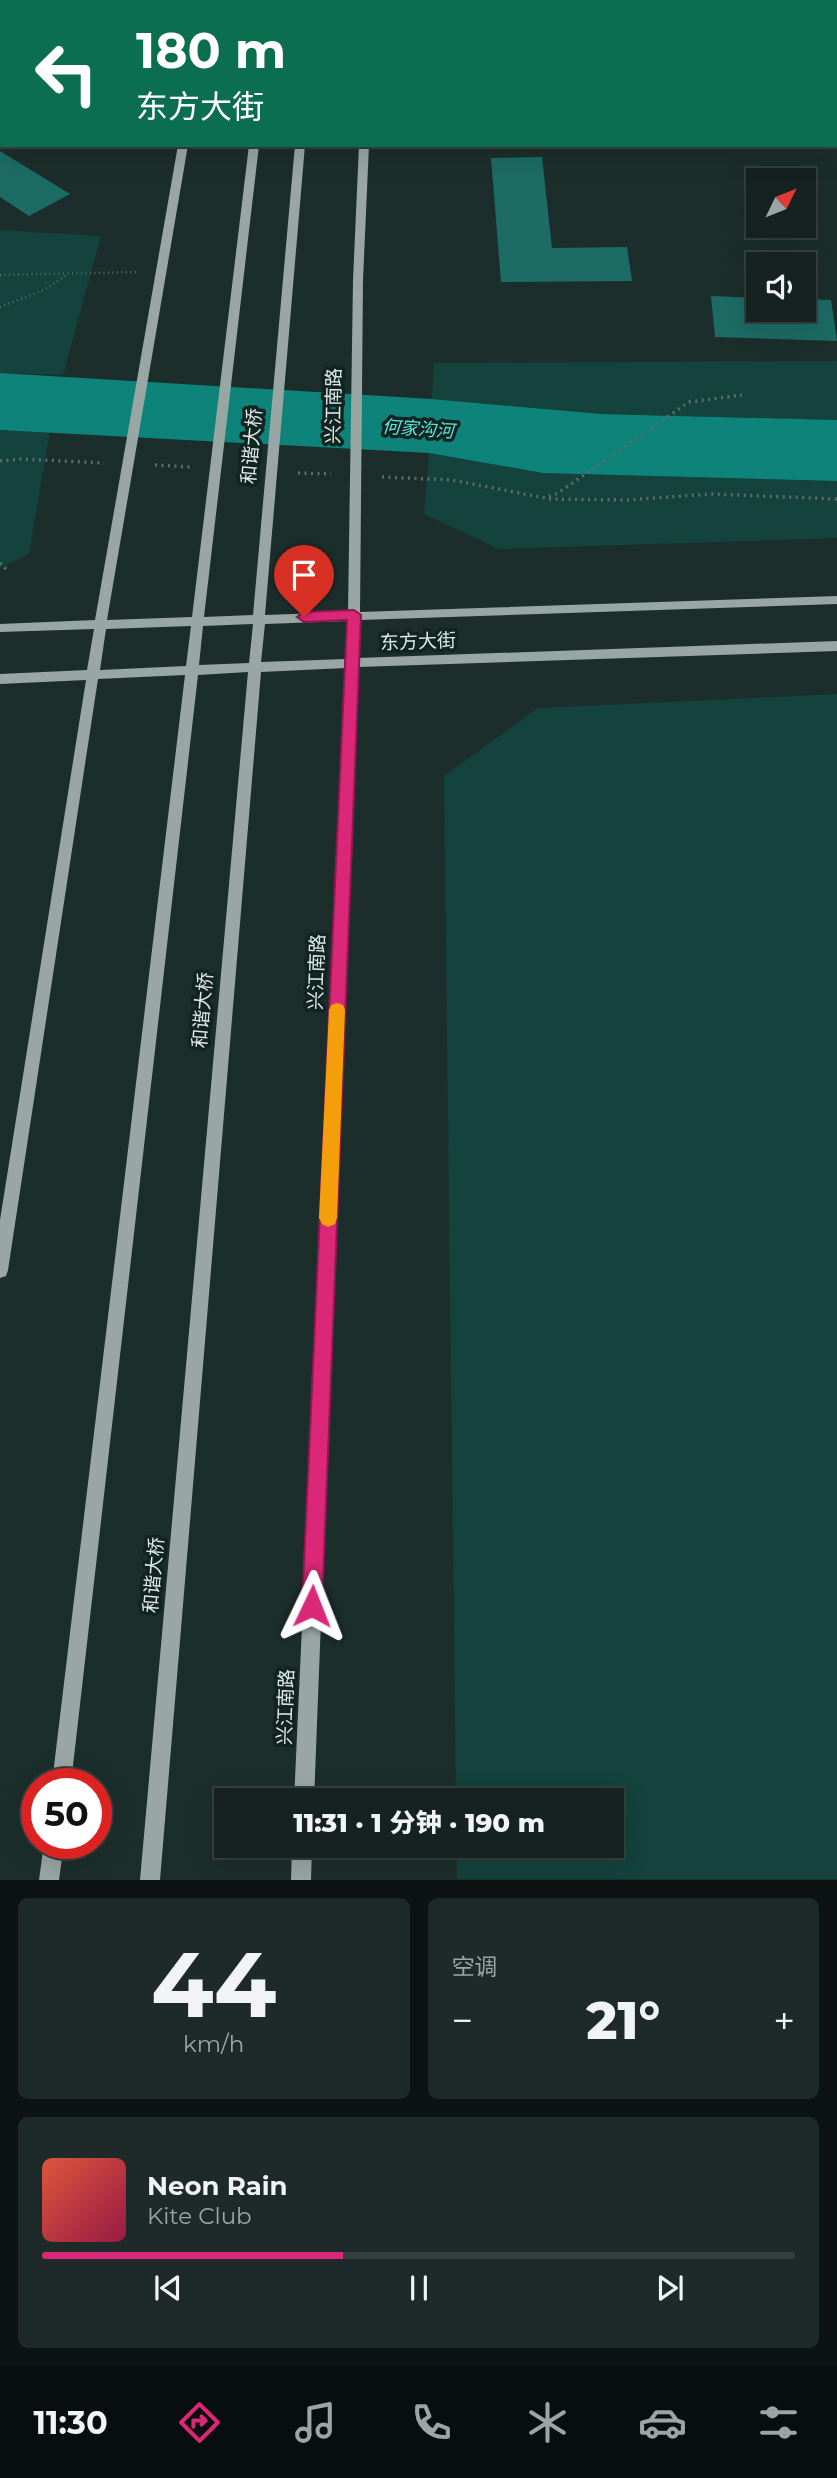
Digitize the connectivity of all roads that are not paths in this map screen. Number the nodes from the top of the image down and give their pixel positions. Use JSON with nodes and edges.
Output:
{"nodes":[{"id":1,"x":183,"y":147,"type":"edge"},
{"id":2,"x":254,"y":147,"type":"edge"},
{"id":3,"x":300,"y":147,"type":"edge"},
{"id":4,"x":364,"y":147,"type":"edge"},
{"id":5,"x":837,"y":600,"type":"edge"},
{"id":6,"x":354,"y":615,"type":"junction"},
{"id":7,"x":102,"y":624,"type":"junction"},
{"id":8,"x":0,"y":628,"type":"edge"},
{"id":9,"x":837,"y":646,"type":"edge"},
{"id":10,"x":351,"y":663,"type":"junction"},
{"id":11,"x":94,"y":676,"type":"junction"},
{"id":12,"x":0,"y":679,"type":"edge"},
{"id":13,"x":0,"y":1270,"type":"edge"},
{"id":14,"x":63,"y":1768,"type":"edge"},
{"id":15,"x":305,"y":1788,"type":"edge"},
{"id":16,"x":302,"y":1858,"type":"edge"},
{"id":17,"x":52,"y":1859,"type":"edge"},
{"id":18,"x":49,"y":1880,"type":"edge"},
{"id":19,"x":150,"y":1880,"type":"edge"},
{"id":20,"x":301,"y":1880,"type":"edge"}],
"edges":[{"from":1,"to":7,"type":"main road"},
{"from":2,"to":14,"type":"main road","name":"和谐大桥"},
{"from":3,"to":19,"type":"main road","name":"和谐大桥"},
{"from":4,"to":6,"type":"main road","name":"兴江南路"},
{"from":5,"to":6,"type":"main road","name":"东方大街"},
{"from":6,"to":7,"type":"main road","name":"东方大街"},
{"from":6,"to":10,"type":"main road","name":"兴江南路"},
{"from":7,"to":8,"type":"main road","name":"东方大街"},
{"from":7,"to":11,"type":"main road"},
{"from":9,"to":10,"type":"main road","name":"东方大街"},
{"from":10,"to":11,"type":"main road","name":"东方大街"},
{"from":10,"to":15,"type":"main road","name":"兴江南路"},
{"from":11,"to":12,"type":"main road","name":"东方大街"},
{"from":11,"to":13,"type":"main road"},
{"from":16,"to":20,"type":"main road"},
{"from":17,"to":18,"type":"main road"}]}
